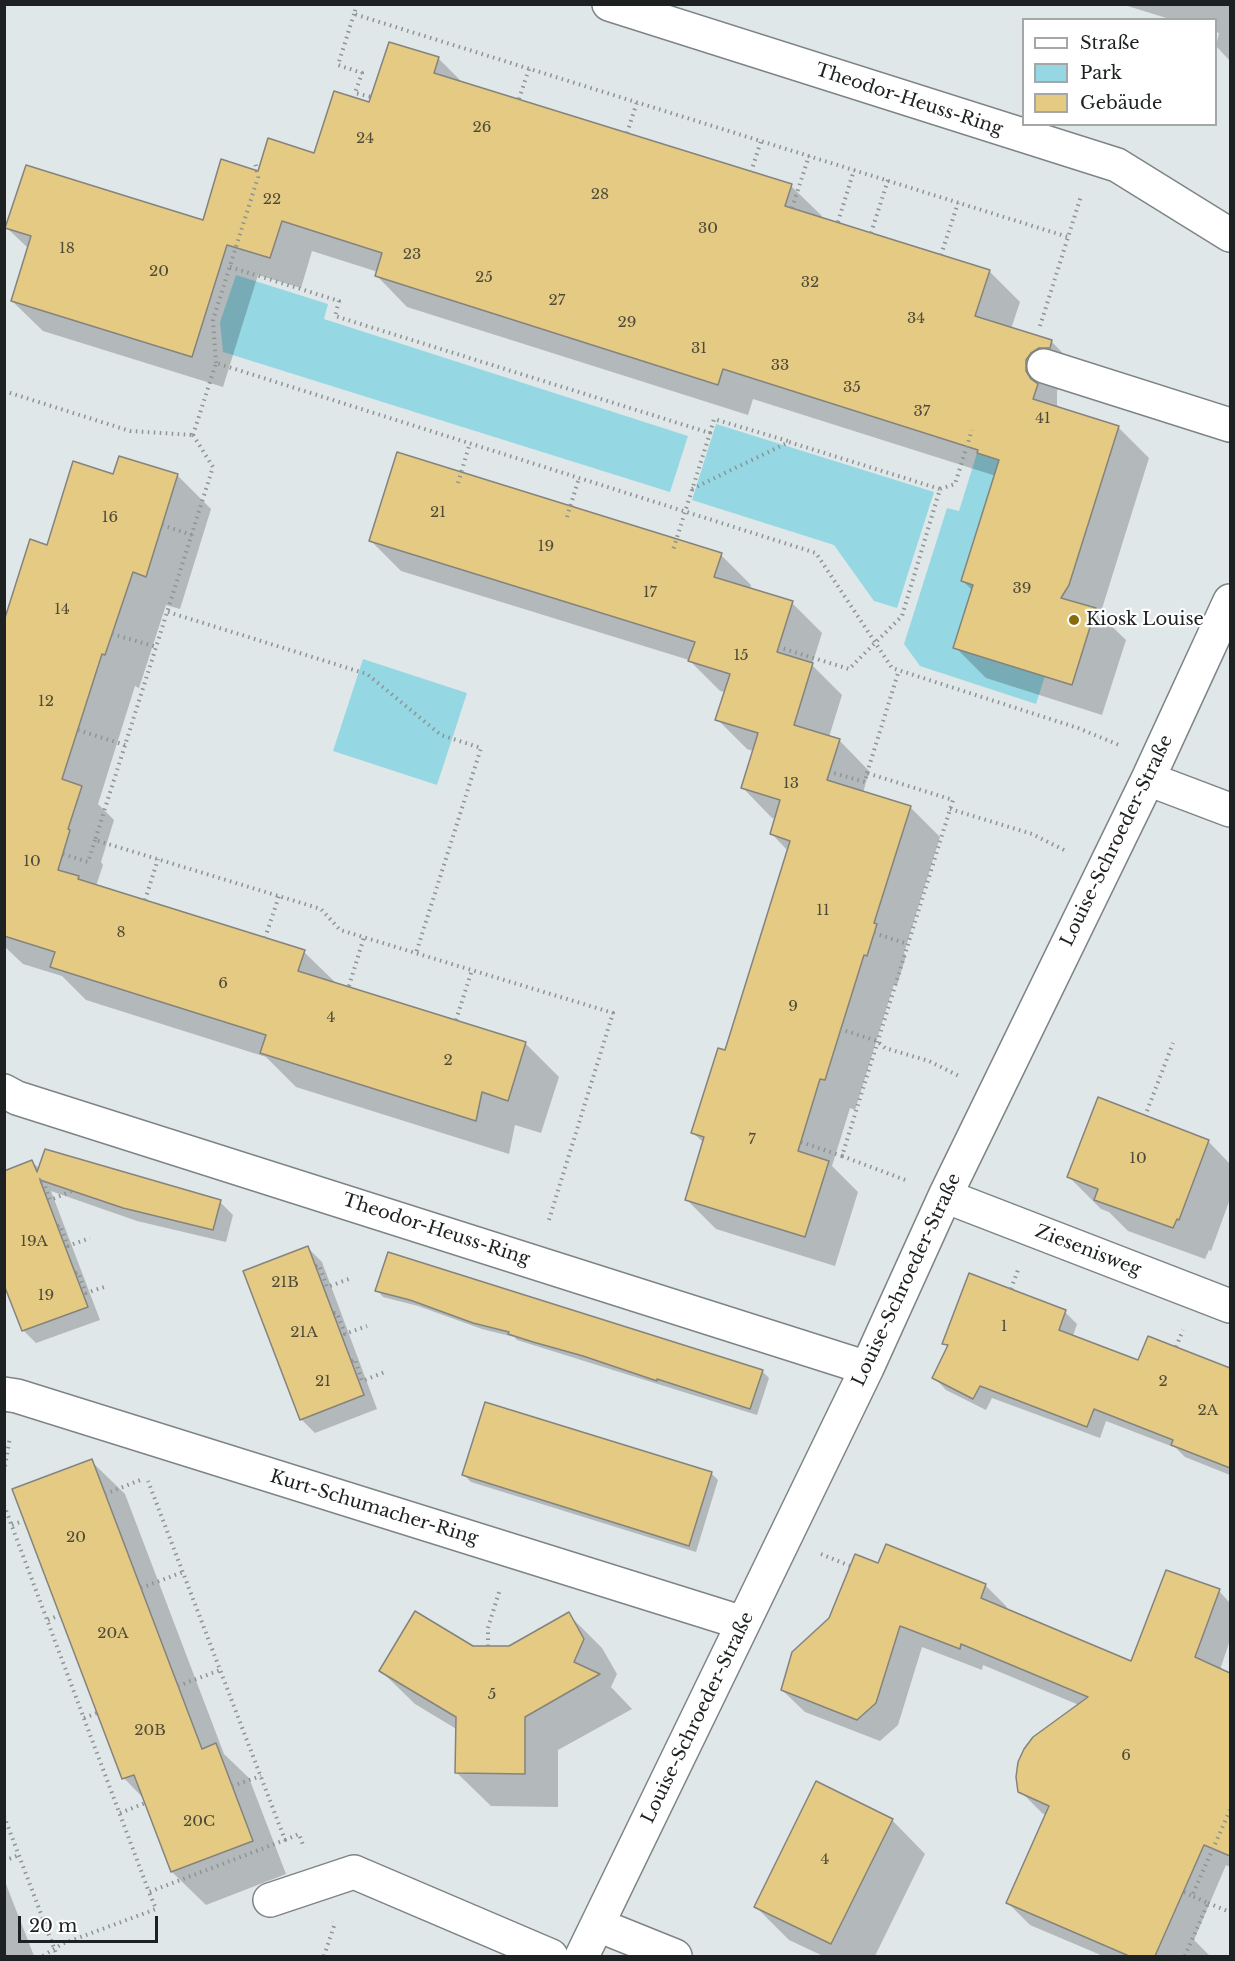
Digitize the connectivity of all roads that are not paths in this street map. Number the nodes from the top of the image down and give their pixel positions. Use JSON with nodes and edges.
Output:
{"nodes":[{"id":1,"x":609,"y":4,"type":"edge"},
{"id":2,"x":1230,"y":235,"type":"edge"},
{"id":3,"x":1044,"y":366,"type":"dead end"},
{"id":4,"x":1230,"y":425,"type":"edge"},
{"id":5,"x":1230,"y":601,"type":"edge"},
{"id":6,"x":1152,"y":770,"type":"junction"},
{"id":7,"x":1230,"y":810,"type":"edge"},
{"id":8,"x":4,"y":1091,"type":"edge"},
{"id":9,"x":931,"y":1190,"type":"junction"},
{"id":10,"x":1230,"y":1306,"type":"edge"},
{"id":11,"x":867,"y":1368,"type":"junction"},
{"id":12,"x":4,"y":1394,"type":"edge"},
{"id":13,"x":743,"y":1623,"type":"junction"},
{"id":14,"x":270,"y":1900,"type":"dead end"},
{"id":15,"x":598,"y":1925,"type":"junction"},
{"id":16,"x":550,"y":1956,"type":"edge"},
{"id":17,"x":582,"y":1956,"type":"edge"},
{"id":18,"x":675,"y":1956,"type":"edge"}],
"edges":[{"from":1,"to":2,"type":"street","name":"Theodor-Heuss-Ring"},
{"from":3,"to":4,"type":"street"},
{"from":5,"to":6,"type":"street","name":"Louise-Schroeder-Straße"},
{"from":6,"to":7,"type":"street"},
{"from":6,"to":9,"type":"street","name":"Louise-Schroeder-Straße"},
{"from":8,"to":11,"type":"street","name":"Theodor-Heuss-Ring"},
{"from":9,"to":10,"type":"street","name":"Ziesenisweg"},
{"from":9,"to":11,"type":"street","name":"Louise-Schroeder-Straße"},
{"from":11,"to":13,"type":"street","name":"Louise-Schroeder-Straße"},
{"from":12,"to":13,"type":"street","name":"Kurt-Schumacher-Ring"},
{"from":13,"to":15,"type":"street","name":"Louise-Schroeder-Straße"},
{"from":14,"to":16,"type":"street"},
{"from":15,"to":17,"type":"street","name":"Louise-Schroeder-Straße"},
{"from":15,"to":18,"type":"street"}]}
